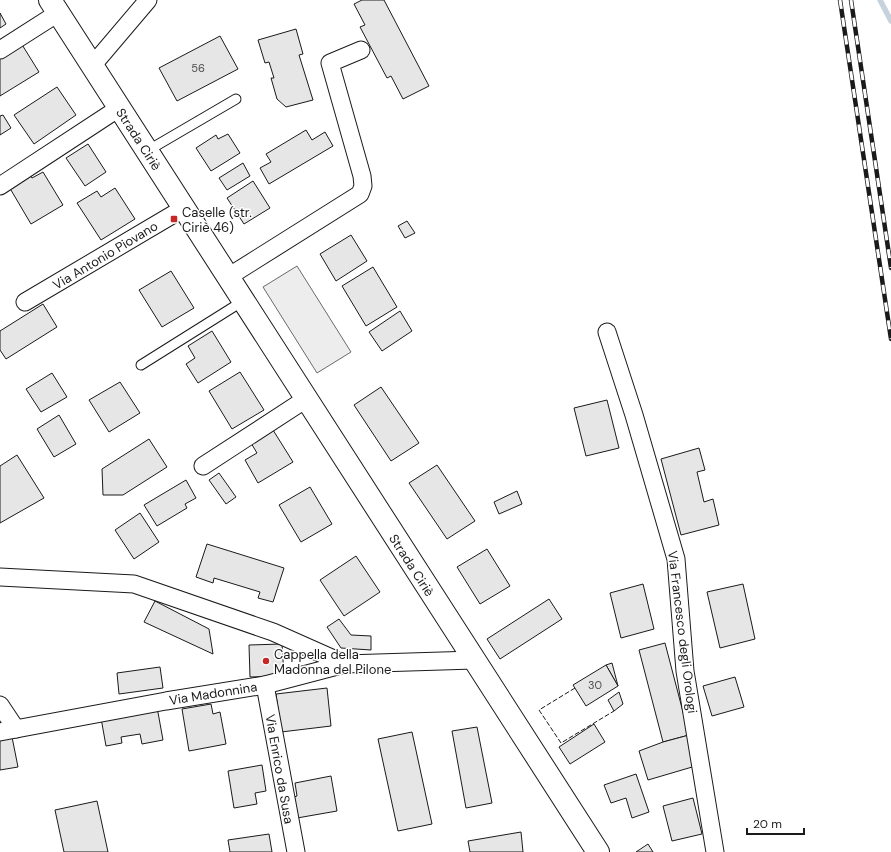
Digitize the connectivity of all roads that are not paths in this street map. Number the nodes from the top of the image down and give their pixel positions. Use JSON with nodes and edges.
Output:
{"nodes":[{"id":1,"x":148,"y":0,"type":"edge"},
{"id":2,"x":54,"y":6,"type":"edge"},
{"id":3,"x":0,"y":50,"type":"edge"},
{"id":4,"x":361,"y":50,"type":"dead end"},
{"id":5,"x":92,"y":66,"type":"junction"},
{"id":6,"x":236,"y":99,"type":"dead end"},
{"id":7,"x":119,"y":108,"type":"junction"},
{"id":8,"x":147,"y":151,"type":"junction"},
{"id":9,"x":0,"y":186,"type":"edge"},
{"id":10,"x":184,"y":208,"type":"junction"},
{"id":11,"x":228,"y":277,"type":"junction"},
{"id":12,"x":243,"y":301,"type":"junction"},
{"id":13,"x":25,"y":302,"type":"dead end"},
{"id":14,"x":607,"y":332,"type":"dead end"},
{"id":15,"x":141,"y":365,"type":"dead end"},
{"id":16,"x":306,"y":399,"type":"junction"},
{"id":17,"x":203,"y":466,"type":"dead end"},
{"id":18,"x":0,"y":577,"type":"edge"},
{"id":19,"x":474,"y":660,"type":"junction"},
{"id":20,"x":345,"y":664,"type":"junction"},
{"id":21,"x":265,"y":685,"type":"junction"},
{"id":22,"x":0,"y":705,"type":"edge"},
{"id":23,"x":8,"y":730,"type":"edge"},
{"id":24,"x":296,"y":852,"type":"edge"},
{"id":25,"x":598,"y":852,"type":"edge"},
{"id":26,"x":715,"y":852,"type":"edge"}],
"edges":[{"from":1,"to":5,"type":"street"},
{"from":2,"to":3,"type":"street"},
{"from":2,"to":5,"type":"street","name":"Strada Ciriè"},
{"from":4,"to":11,"type":"street"},
{"from":5,"to":7,"type":"street","name":"Strada Ciriè"},
{"from":6,"to":8,"type":"lane"},
{"from":7,"to":8,"type":"street","name":"Strada Ciriè"},
{"from":7,"to":9,"type":"street"},
{"from":8,"to":10,"type":"street","name":"Strada Ciriè"},
{"from":10,"to":11,"type":"street","name":"Strada Ciriè"},
{"from":10,"to":13,"type":"street","name":"Via Antonio Piovano"},
{"from":11,"to":12,"type":"street","name":"Strada Ciriè"},
{"from":12,"to":15,"type":"lane"},
{"from":12,"to":16,"type":"street","name":"Strada Ciriè"},
{"from":14,"to":26,"type":"street","name":"Via Francesco degli Orologi"},
{"from":16,"to":17,"type":"street"},
{"from":16,"to":19,"type":"street","name":"Strada Ciriè"},
{"from":18,"to":20,"type":"street"},
{"from":19,"to":20,"type":"street","name":"Via Madonnina"},
{"from":19,"to":25,"type":"street","name":"Strada Ciriè"},
{"from":20,"to":21,"type":"street","name":"Via Madonnina"},
{"from":21,"to":23,"type":"street","name":"Via Madonnina"},
{"from":21,"to":24,"type":"street","name":"Via Enrico da Susa"},
{"from":22,"to":23,"type":"street"}]}
